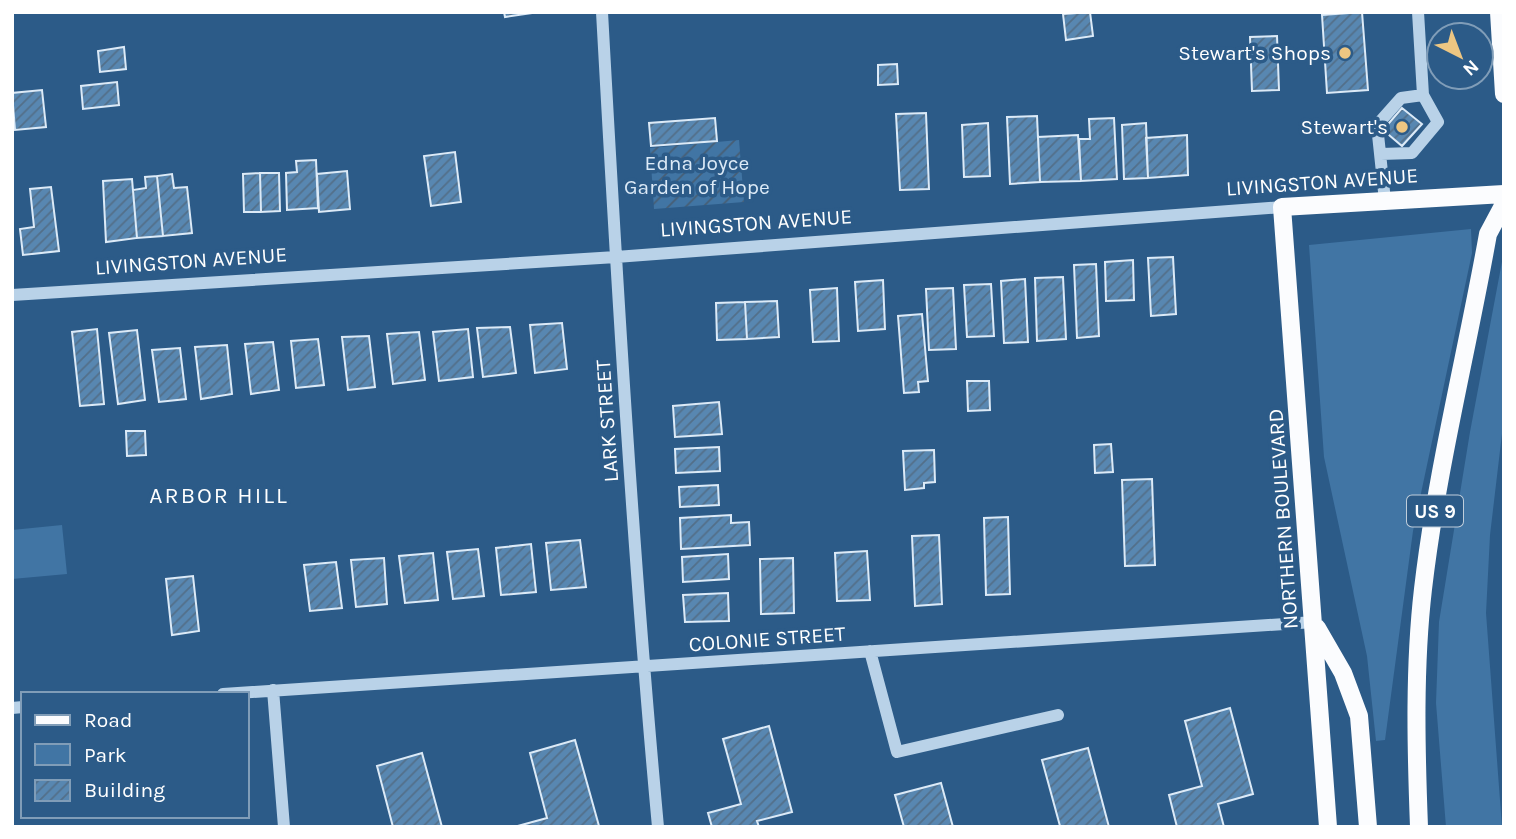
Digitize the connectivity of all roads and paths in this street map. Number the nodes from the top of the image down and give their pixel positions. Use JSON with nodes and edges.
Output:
{"nodes":[{"id":1,"x":602,"y":12,"type":"edge"},
{"id":2,"x":1418,"y":12,"type":"edge"},
{"id":3,"x":1501,"y":14,"type":"edge"},
{"id":4,"x":1504,"y":94,"type":"edge"},
{"id":5,"x":1423,"y":95,"type":"junction"},
{"id":6,"x":1381,"y":154,"type":"junction"},
{"id":7,"x":1504,"y":194,"type":"edge"},
{"id":8,"x":1385,"y":201,"type":"junction"},
{"id":9,"x":1504,"y":204,"type":"edge"},
{"id":10,"x":1282,"y":207,"type":"junction"},
{"id":11,"x":615,"y":257,"type":"junction"},
{"id":12,"x":12,"y":295,"type":"edge"},
{"id":13,"x":1314,"y":622,"type":"junction"},
{"id":14,"x":870,"y":651,"type":"junction"},
{"id":15,"x":643,"y":666,"type":"junction"},
{"id":16,"x":273,"y":691,"type":"junction"},
{"id":17,"x":248,"y":692,"type":"edge"},
{"id":18,"x":1058,"y":715,"type":"dead end"},
{"id":19,"x":284,"y":827,"type":"edge"},
{"id":20,"x":658,"y":827,"type":"edge"},
{"id":21,"x":1328,"y":827,"type":"edge"},
{"id":22,"x":1368,"y":827,"type":"edge"},
{"id":23,"x":1419,"y":827,"type":"edge"}],
"edges":[{"from":1,"to":11,"type":"street","name":"LARK STREET"},
{"from":2,"to":5,"type":"street"},
{"from":3,"to":4,"type":"main road"},
{"from":5,"to":6,"type":"street"},
{"from":5,"to":6,"type":"street"},
{"from":6,"to":8,"type":"street"},
{"from":7,"to":8,"type":"main road","name":"LIVINGSTON AVENUE"},
{"from":8,"to":10,"type":"main road","name":"LIVINGSTON AVENUE"},
{"from":9,"to":23,"type":"main road","number":"US 9"},
{"from":10,"to":11,"type":"street","name":"LIVINGSTON AVENUE"},
{"from":10,"to":13,"type":"main road","name":"NORTHERN BOULEVARD"},
{"from":11,"to":12,"type":"street","name":"LIVINGSTON AVENUE"},
{"from":11,"to":15,"type":"street","name":"LARK STREET"},
{"from":13,"to":14,"type":"street","name":"COLONIE STREET"},
{"from":13,"to":21,"type":"main road","name":"NORTHERN BOULEVARD"},
{"from":13,"to":22,"type":"main road"},
{"from":14,"to":15,"type":"street","name":"COLONIE STREET"},
{"from":14,"to":18,"type":"street"},
{"from":15,"to":16,"type":"street","name":"COLONIE STREET"},
{"from":15,"to":20,"type":"street","name":"LARK STREET"},
{"from":16,"to":17,"type":"street","name":"COLONIE STREET"},
{"from":16,"to":19,"type":"street"}]}
